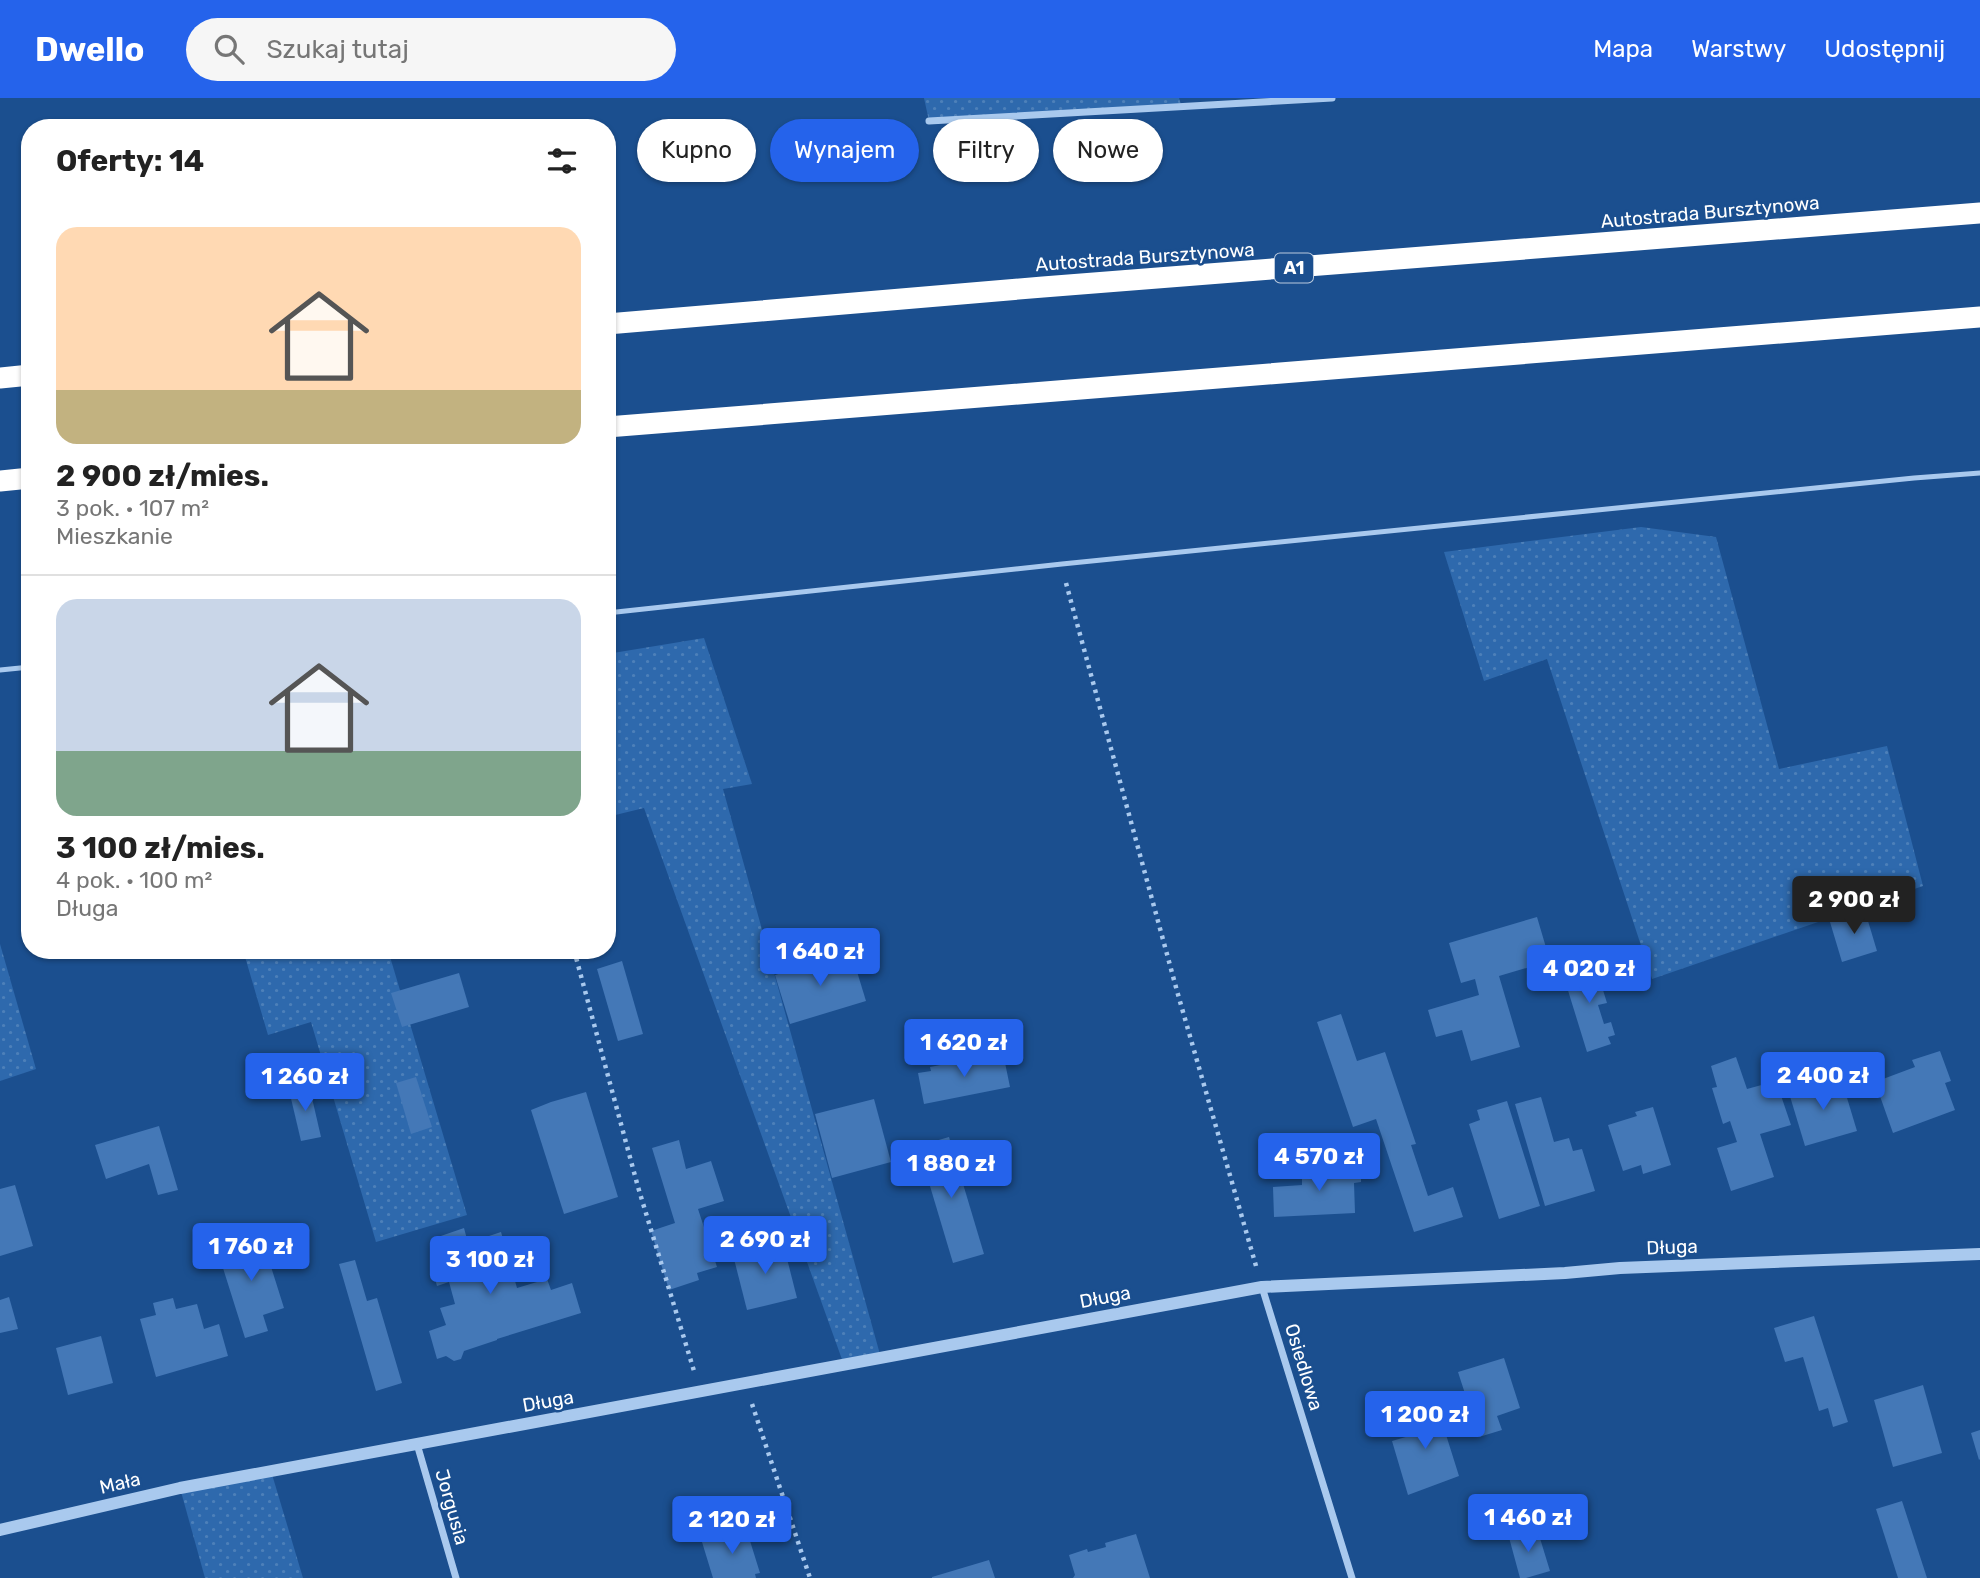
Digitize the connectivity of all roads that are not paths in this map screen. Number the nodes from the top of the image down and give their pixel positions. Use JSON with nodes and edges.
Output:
{"nodes":[{"id":1,"x":1332,"y":98,"type":"edge"},
{"id":2,"x":929,"y":121,"type":"dead end"},
{"id":3,"x":1980,"y":213,"type":"edge"},
{"id":4,"x":1980,"y":317,"type":"edge"},
{"id":5,"x":616,"y":323,"type":"edge"},
{"id":6,"x":21,"y":376,"type":"edge"},
{"id":7,"x":0,"y":378,"type":"edge"},
{"id":8,"x":616,"y":426,"type":"edge"},
{"id":9,"x":1980,"y":473,"type":"edge"},
{"id":10,"x":21,"y":479,"type":"edge"},
{"id":11,"x":0,"y":481,"type":"edge"},
{"id":12,"x":616,"y":612,"type":"edge"},
{"id":13,"x":21,"y":668,"type":"edge"},
{"id":14,"x":0,"y":670,"type":"edge"},
{"id":15,"x":1980,"y":1254,"type":"edge"},
{"id":16,"x":1262,"y":1287,"type":"junction"},
{"id":17,"x":417,"y":1444,"type":"junction"},
{"id":18,"x":248,"y":1475,"type":"joint"},
{"id":19,"x":0,"y":1530,"type":"edge"},
{"id":20,"x":456,"y":1578,"type":"edge"},
{"id":21,"x":1352,"y":1578,"type":"edge"}],
"edges":[{"from":1,"to":2,"type":"street"},
{"from":3,"to":5,"type":"highway","name":"Autostrada Bursztynowa","number":"A1"},
{"from":4,"to":8,"type":"highway"},
{"from":6,"to":7,"type":"highway"},
{"from":9,"to":12,"type":"lane"},
{"from":10,"to":11,"type":"highway"},
{"from":13,"to":14,"type":"lane"},
{"from":15,"to":16,"type":"street","name":"Długa"},
{"from":16,"to":17,"type":"street","name":"Długa"},
{"from":16,"to":21,"type":"street","name":"Osiedlowa"},
{"from":17,"to":18,"type":"street","name":"Długa"},
{"from":17,"to":20,"type":"street","name":"Jorgusia"},
{"from":18,"to":19,"type":"street","name":"Mała"}]}
